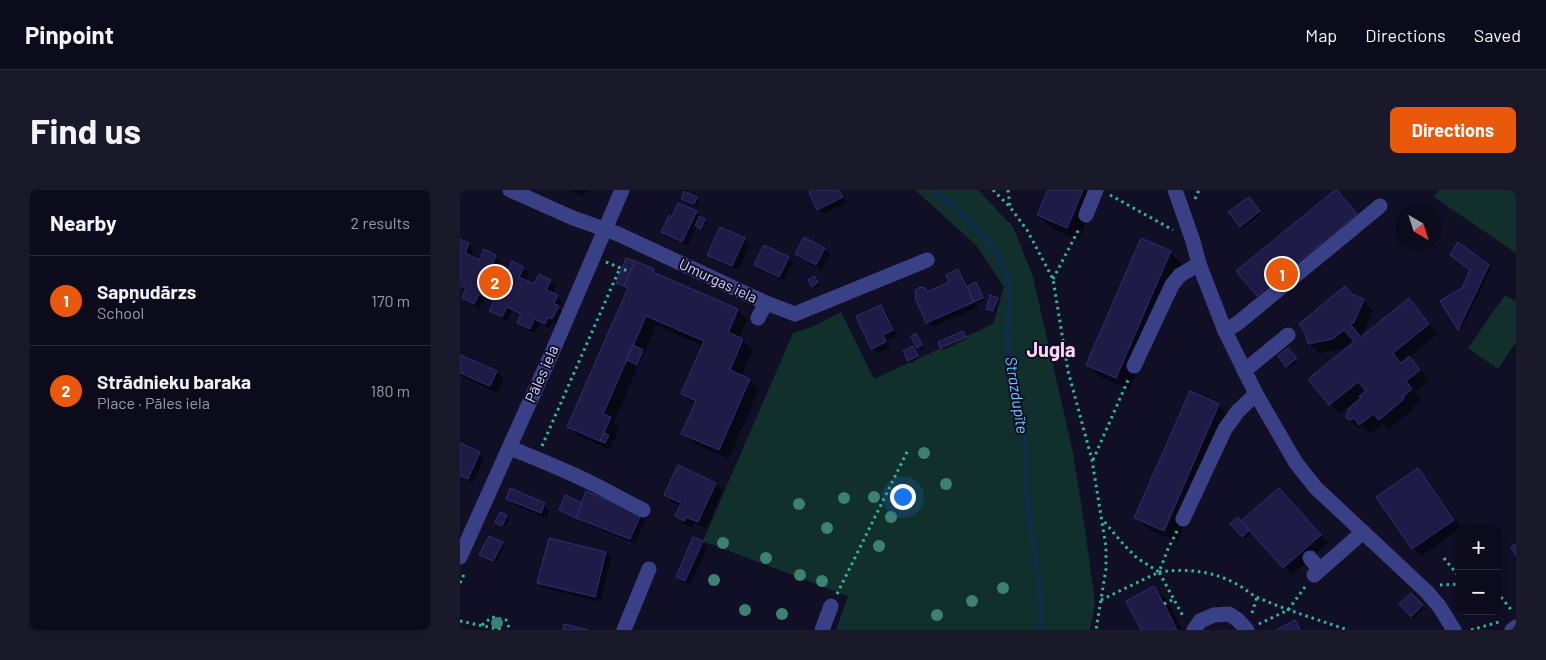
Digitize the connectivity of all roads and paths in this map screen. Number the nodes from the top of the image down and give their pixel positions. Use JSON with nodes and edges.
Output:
{"nodes":[{"id":1,"x":510,"y":190,"type":"edge"},
{"id":2,"x":622,"y":190,"type":"edge"},
{"id":3,"x":993,"y":190,"type":"edge"},
{"id":4,"x":1008,"y":190,"type":"edge"},
{"id":5,"x":1175,"y":190,"type":"edge"},
{"id":6,"x":1103,"y":192,"type":"edge"},
{"id":7,"x":1380,"y":206,"type":"dead end"},
{"id":8,"x":1010,"y":207,"type":"junction"},
{"id":9,"x":1086,"y":215,"type":"dead end"},
{"id":10,"x":606,"y":229,"type":"junction"},
{"id":11,"x":1075,"y":238,"type":"dead end"},
{"id":12,"x":1193,"y":241,"type":"junction"},
{"id":13,"x":927,"y":260,"type":"dead end"},
{"id":14,"x":606,"y":262,"type":"dead end"},
{"id":15,"x":1199,"y":264,"type":"junction"},
{"id":16,"x":620,"y":268,"type":"junction"},
{"id":17,"x":630,"y":272,"type":"dead end"},
{"id":18,"x":1053,"y":279,"type":"junction"},
{"id":19,"x":766,"y":303,"type":"junction"},
{"id":20,"x":758,"y":318,"type":"dead end"},
{"id":21,"x":1225,"y":331,"type":"junction"},
{"id":22,"x":1288,"y":335,"type":"dead end"},
{"id":23,"x":1134,"y":366,"type":"joint"},
{"id":24,"x":1244,"y":371,"type":"junction"},
{"id":25,"x":1256,"y":394,"type":"junction"},
{"id":26,"x":510,"y":448,"type":"junction"},
{"id":27,"x":908,"y":450,"type":"dead end"},
{"id":28,"x":537,"y":459,"type":"junction"},
{"id":29,"x":1092,"y":460,"type":"junction"},
{"id":30,"x":643,"y":510,"type":"dead end"},
{"id":31,"x":1102,"y":518,"type":"junction"},
{"id":32,"x":1183,"y":519,"type":"joint"},
{"id":33,"x":1363,"y":532,"type":"junction"},
{"id":34,"x":460,"y":557,"type":"edge"},
{"id":35,"x":1310,"y":558,"type":"dead end"},
{"id":36,"x":1444,"y":558,"type":"dead end"},
{"id":37,"x":649,"y":569,"type":"dead end"},
{"id":38,"x":1159,"y":572,"type":"junction"},
{"id":39,"x":1317,"y":572,"type":"junction"},
{"id":40,"x":1456,"y":573,"type":"edge"},
{"id":41,"x":1456,"y":584,"type":"edge"},
{"id":42,"x":1433,"y":586,"type":"dead end"},
{"id":43,"x":1501,"y":597,"type":"edge"},
{"id":44,"x":1174,"y":599,"type":"junction"},
{"id":45,"x":1100,"y":600,"type":"junction"},
{"id":46,"x":1164,"y":604,"type":"dead end"},
{"id":47,"x":831,"y":606,"type":"joint"},
{"id":48,"x":1288,"y":610,"type":"junction"},
{"id":49,"x":1516,"y":616,"type":"edge"},
{"id":50,"x":460,"y":621,"type":"edge"},
{"id":51,"x":481,"y":626,"type":"junction"},
{"id":52,"x":1512,"y":626,"type":"edge"},
{"id":53,"x":1192,"y":627,"type":"edge"},
{"id":54,"x":503,"y":630,"type":"edge"},
{"id":55,"x":510,"y":630,"type":"edge"},
{"id":56,"x":624,"y":630,"type":"edge"},
{"id":57,"x":822,"y":630,"type":"edge"},
{"id":58,"x":1096,"y":630,"type":"edge"},
{"id":59,"x":1247,"y":630,"type":"edge"},
{"id":60,"x":1348,"y":630,"type":"edge"},
{"id":61,"x":1454,"y":630,"type":"edge"},
{"id":62,"x":1471,"y":630,"type":"edge"}],
"edges":[{"from":1,"to":10,"type":"street","name":"Umurgas iela"},
{"from":2,"to":10,"type":"street","name":"Pāles iela"},
{"from":3,"to":8,"type":"path"},
{"from":4,"to":8,"type":"path"},
{"from":5,"to":12,"type":"street"},
{"from":6,"to":9,"type":"street"},
{"from":6,"to":12,"type":"path"},
{"from":7,"to":21,"type":"street"},
{"from":8,"to":18,"type":"path"},
{"from":10,"to":19,"type":"street","name":"Umurgas iela"},
{"from":10,"to":26,"type":"street","name":"Pāles iela"},
{"from":11,"to":18,"type":"path"},
{"from":12,"to":15,"type":"street"},
{"from":13,"to":19,"type":"street","name":"Umurgas iela"},
{"from":14,"to":16,"type":"path"},
{"from":15,"to":21,"type":"street"},
{"from":15,"to":23,"type":"street"},
{"from":16,"to":17,"type":"path"},
{"from":16,"to":28,"type":"path"},
{"from":18,"to":29,"type":"path"},
{"from":19,"to":20,"type":"street"},
{"from":21,"to":24,"type":"street"},
{"from":22,"to":24,"type":"street"},
{"from":23,"to":29,"type":"path"},
{"from":24,"to":25,"type":"street"},
{"from":25,"to":32,"type":"street"},
{"from":25,"to":33,"type":"street"},
{"from":26,"to":28,"type":"street"},
{"from":26,"to":34,"type":"street","name":"Pāles iela"},
{"from":27,"to":47,"type":"path"},
{"from":28,"to":30,"type":"street"},
{"from":29,"to":31,"type":"path"},
{"from":31,"to":38,"type":"path"},
{"from":31,"to":45,"type":"path"},
{"from":32,"to":38,"type":"path"},
{"from":33,"to":39,"type":"street"},
{"from":33,"to":61,"type":"street"},
{"from":35,"to":39,"type":"street"},
{"from":36,"to":40,"type":"path"},
{"from":37,"to":56,"type":"street"},
{"from":38,"to":44,"type":"path"},
{"from":38,"to":45,"type":"path"},
{"from":38,"to":48,"type":"path"},
{"from":39,"to":48,"type":"path"},
{"from":41,"to":42,"type":"path"},
{"from":43,"to":49,"type":"path"},
{"from":44,"to":46,"type":"path"},
{"from":44,"to":53,"type":"path"},
{"from":45,"to":58,"type":"path"},
{"from":47,"to":57,"type":"street"},
{"from":48,"to":59,"type":"path"},
{"from":48,"to":60,"type":"path"},
{"from":50,"to":51,"type":"path"},
{"from":51,"to":54,"type":"path"},
{"from":51,"to":55,"type":"path"},
{"from":52,"to":62,"type":"path"},
{"from":53,"to":59,"type":"street"}]}
